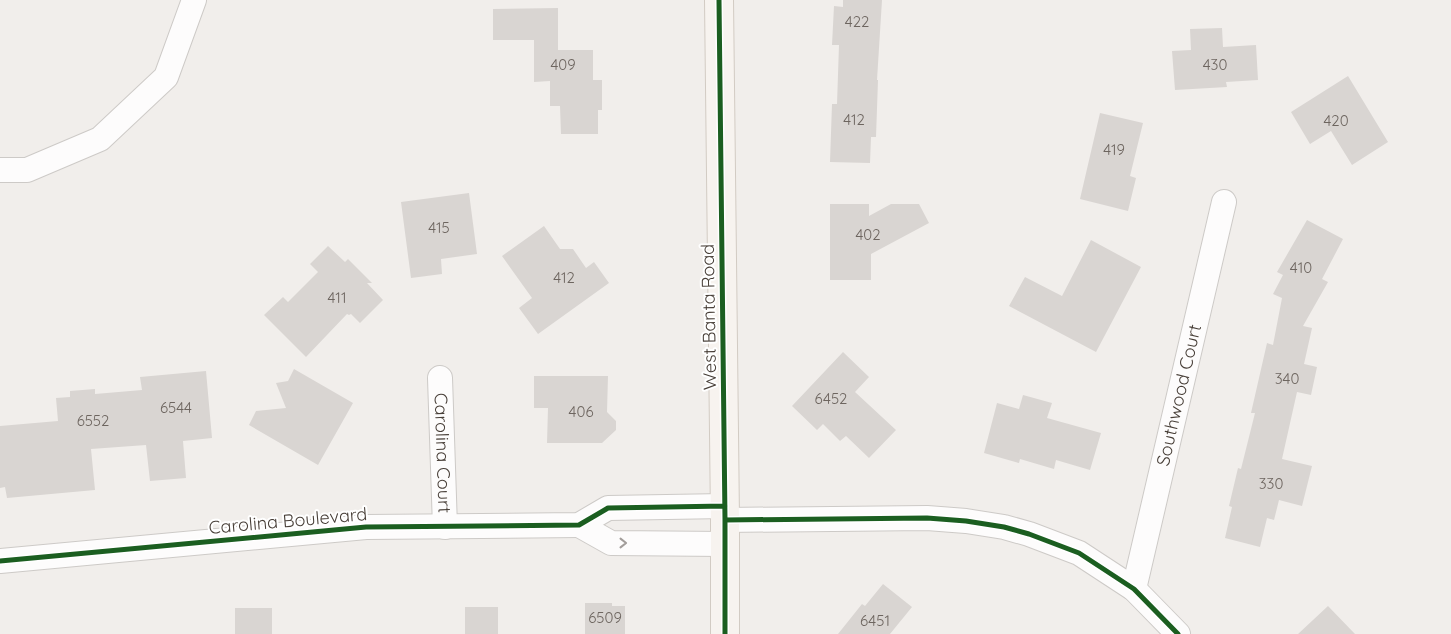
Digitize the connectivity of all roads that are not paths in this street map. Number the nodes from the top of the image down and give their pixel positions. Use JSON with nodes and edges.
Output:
{"nodes":[{"id":1,"x":194,"y":0,"type":"edge"},
{"id":2,"x":719,"y":0,"type":"edge"},
{"id":3,"x":0,"y":170,"type":"edge"},
{"id":4,"x":1224,"y":202,"type":"dead end"},
{"id":5,"x":440,"y":378,"type":"dead end"},
{"id":6,"x":725,"y":523,"type":"junction"},
{"id":7,"x":579,"y":525,"type":"junction"},
{"id":8,"x":445,"y":527,"type":"junction"},
{"id":9,"x":0,"y":561,"type":"edge"},
{"id":10,"x":1134,"y":589,"type":"junction"},
{"id":11,"x":725,"y":634,"type":"edge"},
{"id":12,"x":1178,"y":634,"type":"edge"}],
"edges":[{"from":1,"to":3,"type":"street"},
{"from":2,"to":6,"type":"street","name":"West Banta Road"},
{"from":4,"to":10,"type":"street","name":"Southwood Court"},
{"from":5,"to":8,"type":"street","name":"Carolina Court"},
{"from":6,"to":7,"type":"street","name":"Carolina Boulevard"},
{"from":7,"to":6,"type":"street","one_way":true},
{"from":6,"to":10,"type":"street"},
{"from":6,"to":11,"type":"street","name":"West Banta Road"},
{"from":7,"to":8,"type":"street","name":"Carolina Boulevard"},
{"from":8,"to":9,"type":"street","name":"Carolina Boulevard"},
{"from":10,"to":12,"type":"street"}]}
